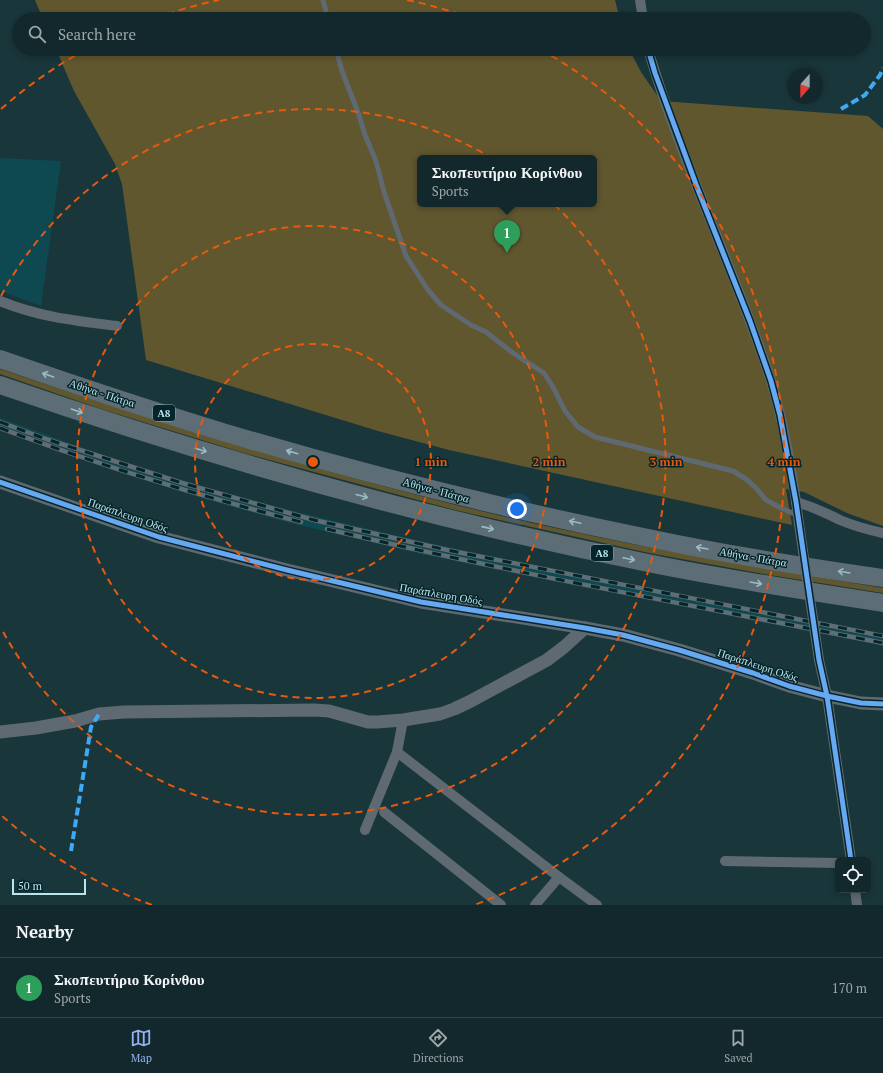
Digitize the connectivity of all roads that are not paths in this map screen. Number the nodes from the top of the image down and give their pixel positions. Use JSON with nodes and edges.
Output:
{"nodes":[{"id":1,"x":323,"y":0,"type":"edge"},
{"id":2,"x":640,"y":0,"type":"edge"},
{"id":3,"x":326,"y":12,"type":"edge"},
{"id":4,"x":641,"y":12,"type":"edge"},
{"id":5,"x":338,"y":56,"type":"edge"},
{"id":6,"x":650,"y":56,"type":"edge"},
{"id":7,"x":0,"y":301,"type":"edge"},
{"id":8,"x":117,"y":326,"type":"dead end"},
{"id":9,"x":0,"y":359,"type":"edge"},
{"id":10,"x":0,"y":385,"type":"edge"},
{"id":11,"x":0,"y":482,"type":"edge"},
{"id":12,"x":796,"y":502,"type":"junction"},
{"id":13,"x":798,"y":519,"type":"junction"},
{"id":14,"x":883,"y":533,"type":"edge"},
{"id":15,"x":883,"y":578,"type":"edge"},
{"id":16,"x":883,"y":603,"type":"edge"},
{"id":17,"x":585,"y":628,"type":"junction"},
{"id":18,"x":827,"y":696,"type":"junction"},
{"id":19,"x":883,"y":704,"type":"edge"},
{"id":20,"x":403,"y":720,"type":"junction"},
{"id":21,"x":0,"y":732,"type":"edge"},
{"id":22,"x":396,"y":752,"type":"junction"},
{"id":23,"x":384,"y":812,"type":"dead end"},
{"id":24,"x":365,"y":830,"type":"dead end"},
{"id":25,"x":851,"y":857,"type":"edge"},
{"id":26,"x":725,"y":861,"type":"dead end"},
{"id":27,"x":835,"y":864,"type":"edge"},
{"id":28,"x":559,"y":877,"type":"junction"},
{"id":29,"x":855,"y":893,"type":"edge"},
{"id":30,"x":501,"y":905,"type":"edge"},
{"id":31,"x":535,"y":905,"type":"edge"},
{"id":32,"x":597,"y":905,"type":"edge"},
{"id":33,"x":857,"y":905,"type":"edge"}],
"edges":[{"from":1,"to":3,"type":"lane"},
{"from":2,"to":4,"type":"street"},
{"from":5,"to":13,"type":"lane"},
{"from":6,"to":12,"type":"street"},
{"from":7,"to":8,"type":"street"},
{"from":15,"to":9,"type":"highway","name":"Αθήνα - Πάτρα","number":"Α8","one_way":true},
{"from":10,"to":16,"type":"highway","number":"Α8","one_way":true},
{"from":11,"to":17,"type":"street","name":"Παράπλευρη Οδός"},
{"from":12,"to":13,"type":"street"},
{"from":12,"to":14,"type":"street"},
{"from":13,"to":18,"type":"street","bridge":true},
{"from":17,"to":18,"type":"street","name":"Παράπλευρη Οδός"},
{"from":17,"to":20,"type":"street"},
{"from":18,"to":19,"type":"street","name":"Παράπλευρη Οδός"},
{"from":18,"to":25,"type":"street"},
{"from":20,"to":21,"type":"street"},
{"from":20,"to":22,"type":"street"},
{"from":22,"to":24,"type":"street"},
{"from":22,"to":28,"type":"street"},
{"from":23,"to":30,"type":"street"},
{"from":26,"to":27,"type":"street"},
{"from":28,"to":31,"type":"street"},
{"from":28,"to":32,"type":"street"},
{"from":29,"to":33,"type":"street"}]}
